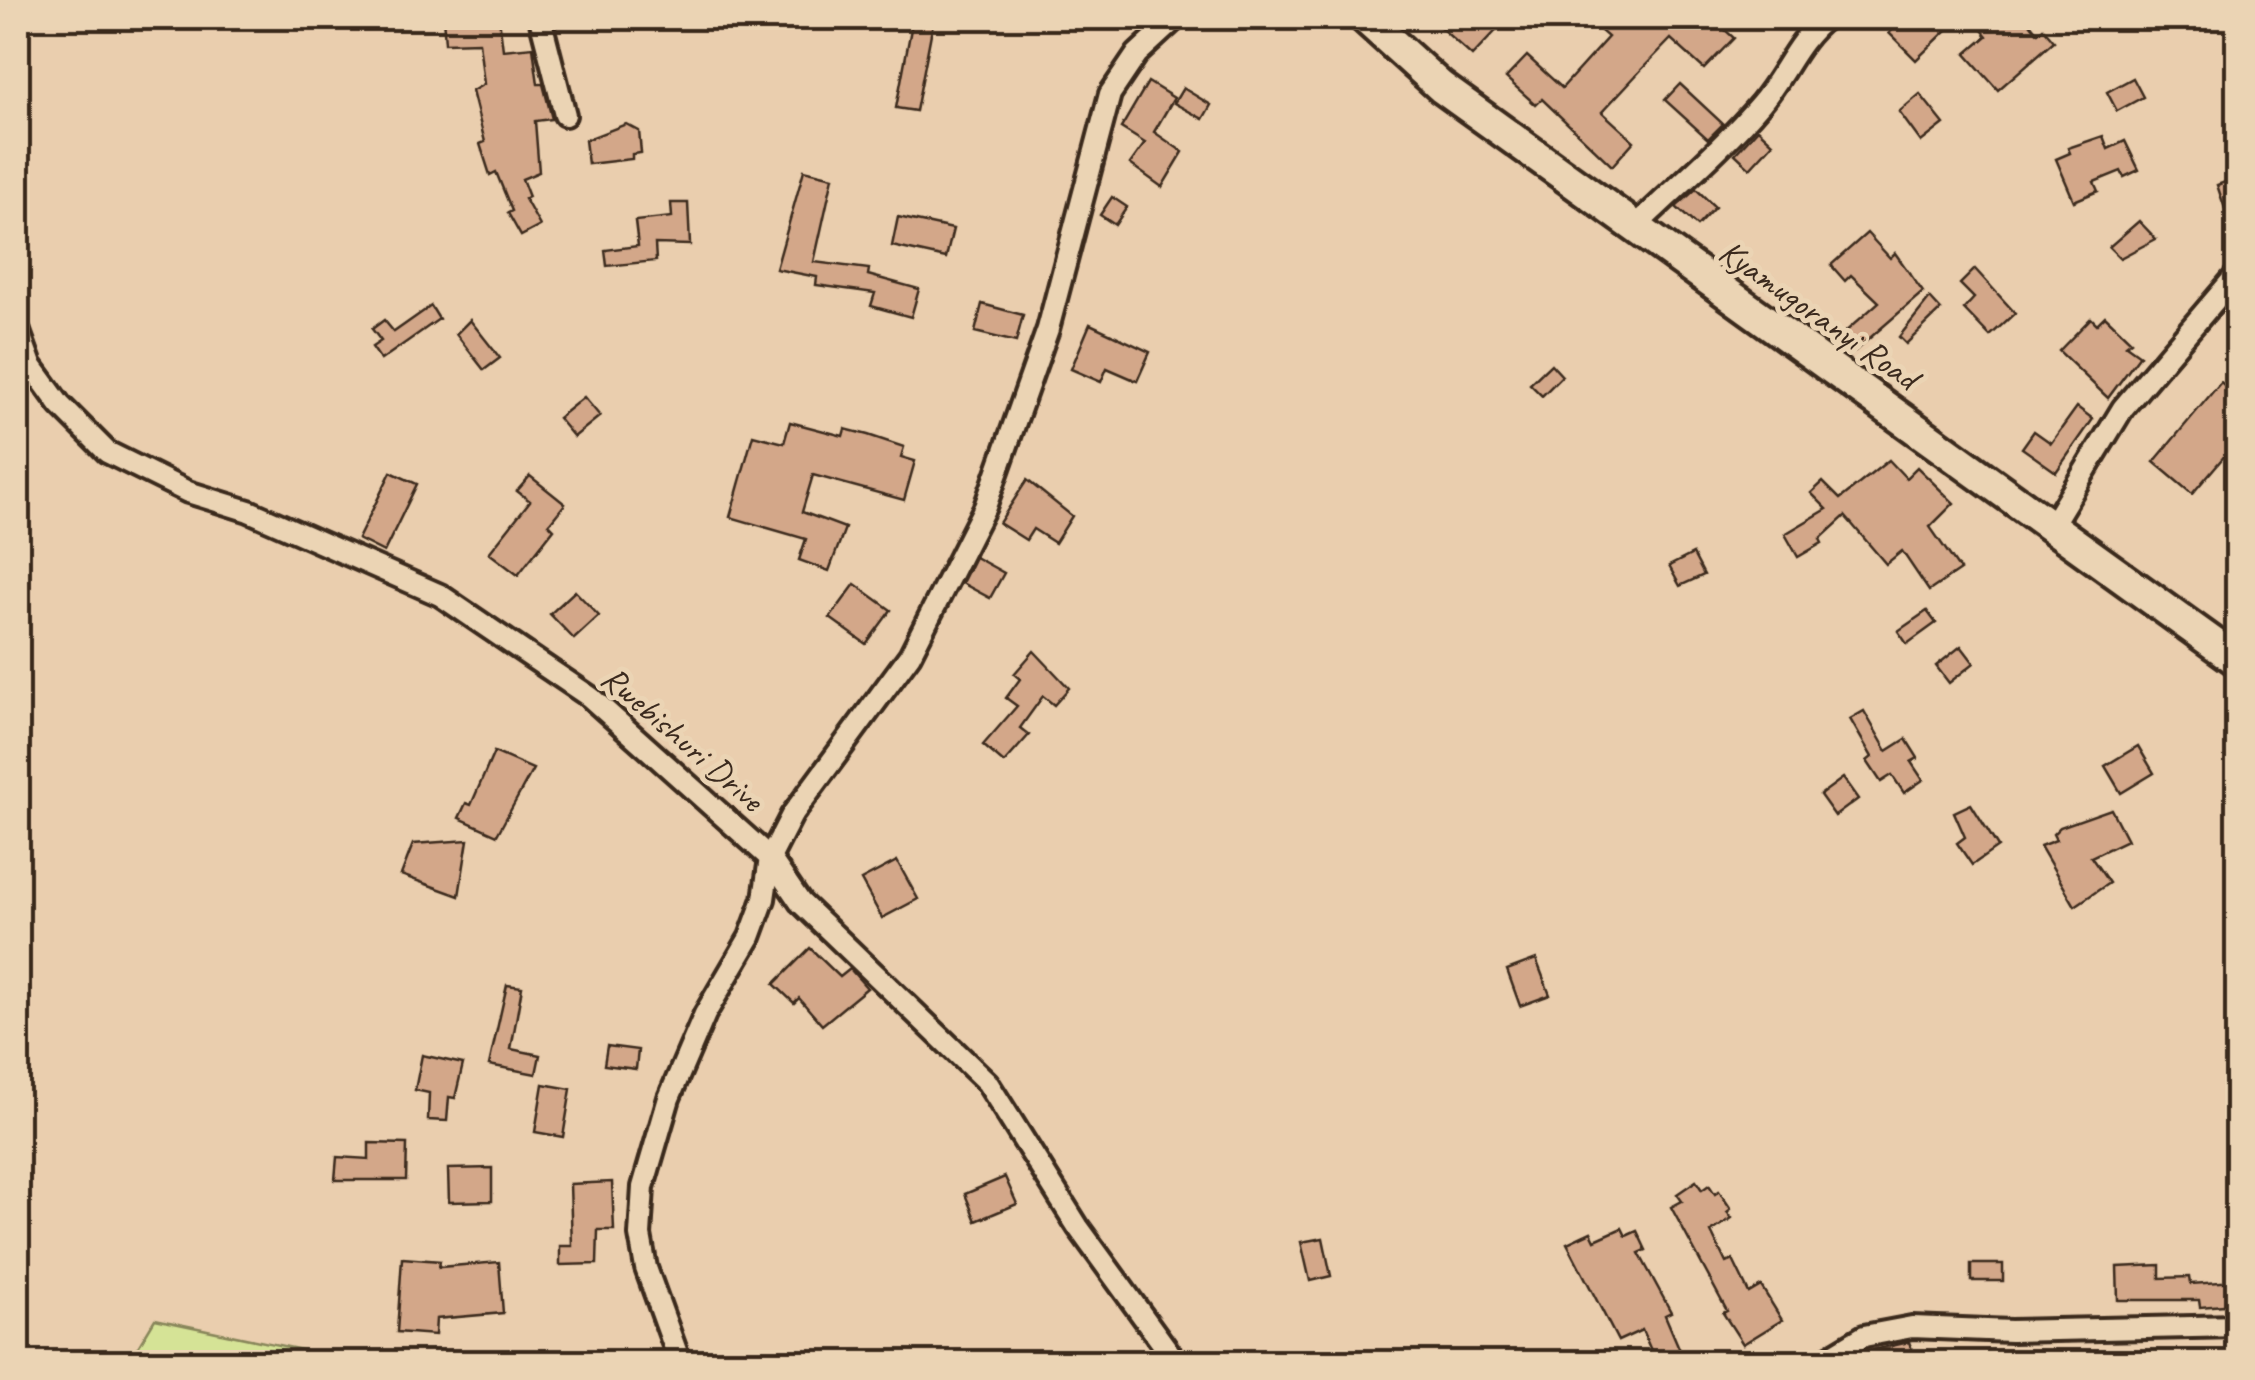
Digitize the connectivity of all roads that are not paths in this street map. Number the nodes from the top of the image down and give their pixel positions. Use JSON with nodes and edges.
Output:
{"nodes":[{"id":1,"x":540,"y":18,"type":"edge"},
{"id":2,"x":1176,"y":18,"type":"edge"},
{"id":3,"x":1365,"y":18,"type":"edge"},
{"id":4,"x":1826,"y":18,"type":"edge"},
{"id":5,"x":565,"y":115,"type":"dead end"},
{"id":6,"x":1634,"y":228,"type":"junction"},
{"id":7,"x":2238,"y":273,"type":"edge"},
{"id":8,"x":18,"y":328,"type":"edge"},
{"id":9,"x":2052,"y":525,"type":"junction"},
{"id":10,"x":2238,"y":661,"type":"edge"},
{"id":11,"x":770,"y":858,"type":"junction"},
{"id":12,"x":2238,"y":1326,"type":"edge"},
{"id":13,"x":680,"y":1362,"type":"edge"},
{"id":14,"x":1176,"y":1362,"type":"edge"},
{"id":15,"x":1820,"y":1362,"type":"edge"}],
"edges":[{"from":1,"to":5,"type":"street"},
{"from":2,"to":11,"type":"street"},
{"from":3,"to":6,"type":"street","name":"Kyamugoranyi Road"},
{"from":4,"to":6,"type":"street"},
{"from":6,"to":9,"type":"street","name":"Kyamugoranyi Road"},
{"from":7,"to":9,"type":"street"},
{"from":8,"to":11,"type":"street","name":"Rwebishuri Drive"},
{"from":9,"to":10,"type":"street","name":"Kyamugoranyi Road"},
{"from":11,"to":13,"type":"street"},
{"from":11,"to":14,"type":"street","name":"Rwebishuri Drive"},
{"from":12,"to":15,"type":"street"}]}
